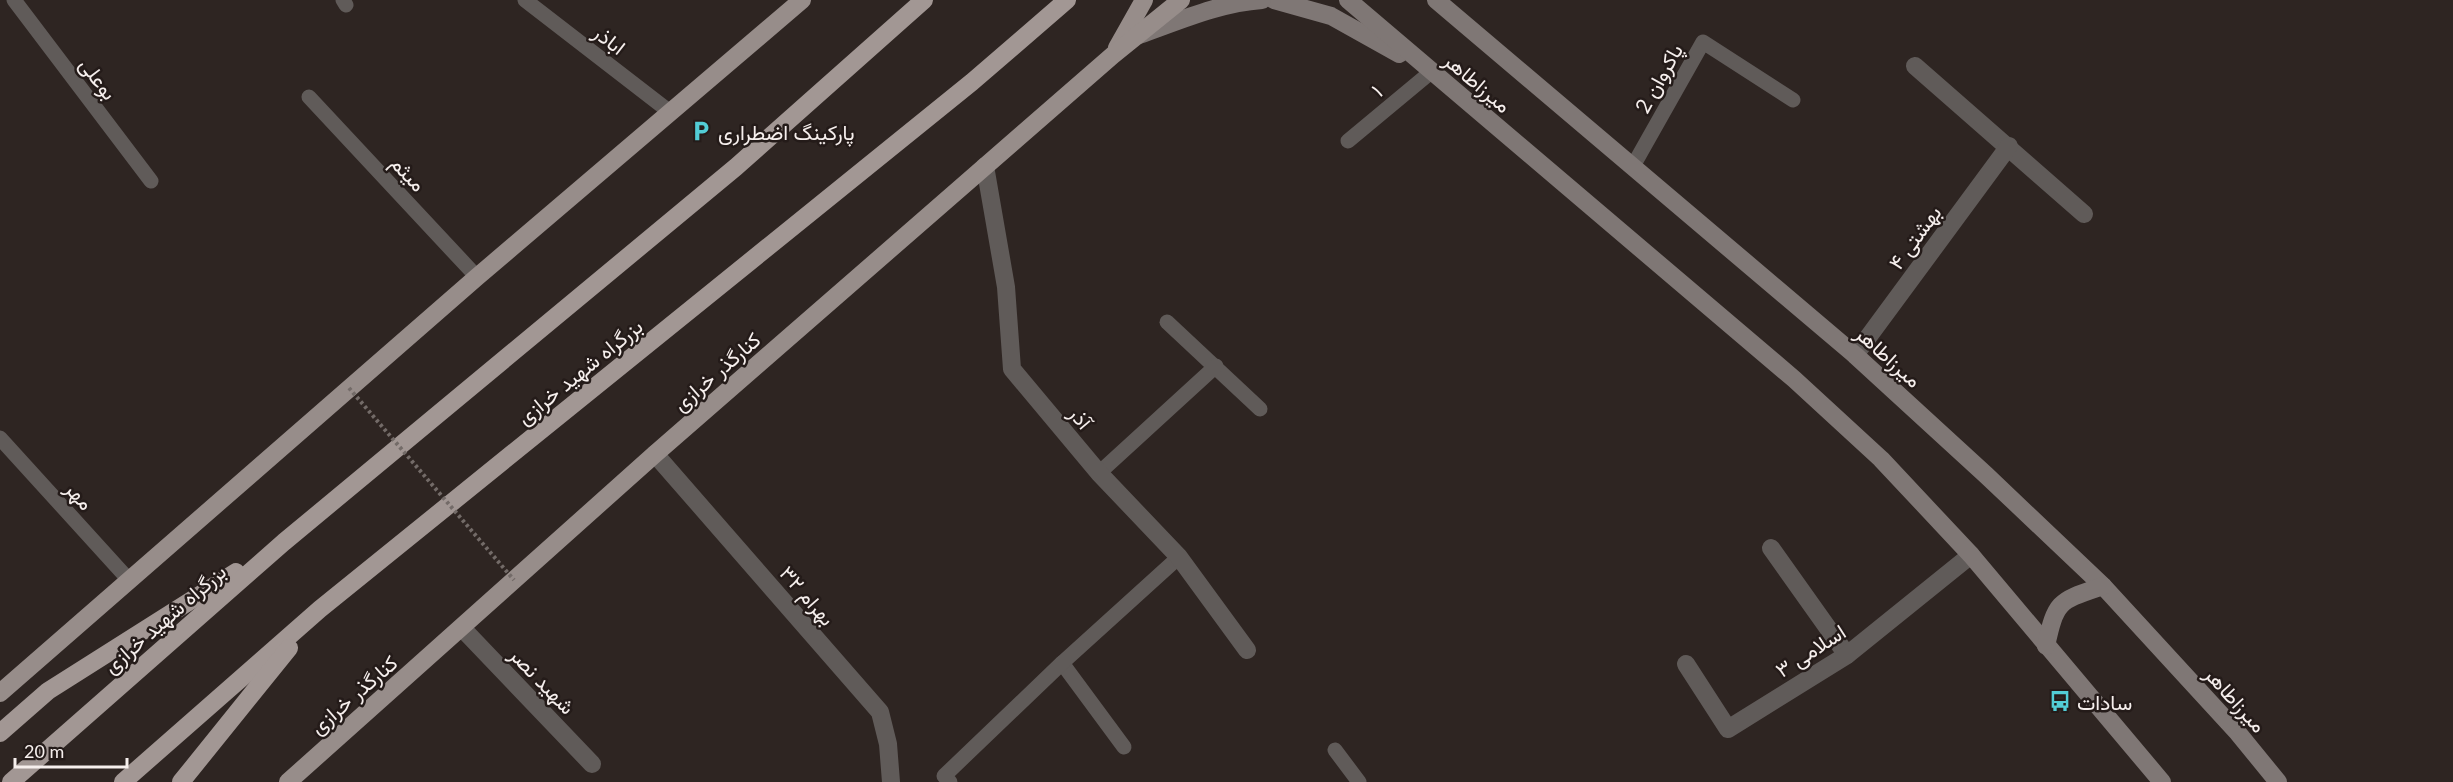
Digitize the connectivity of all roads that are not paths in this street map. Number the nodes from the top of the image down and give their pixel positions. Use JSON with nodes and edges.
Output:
{"nodes":[{"id":1,"x":14,"y":0,"type":"edge"},
{"id":2,"x":525,"y":0,"type":"edge"},
{"id":3,"x":802,"y":0,"type":"edge"},
{"id":4,"x":924,"y":0,"type":"edge"},
{"id":5,"x":1067,"y":0,"type":"edge"},
{"id":6,"x":1144,"y":0,"type":"edge"},
{"id":7,"x":1181,"y":0,"type":"edge"},
{"id":8,"x":1262,"y":0,"type":"edge"},
{"id":9,"x":1274,"y":0,"type":"edge"},
{"id":10,"x":1348,"y":0,"type":"edge"},
{"id":11,"x":1439,"y":2,"type":"edge"},
{"id":12,"x":1137,"y":36,"type":"junction"},
{"id":13,"x":1113,"y":55,"type":"junction"},
{"id":14,"x":1915,"y":66,"type":"dead end"},
{"id":15,"x":1431,"y":72,"type":"junction"},
{"id":16,"x":309,"y":97,"type":"dead end"},
{"id":17,"x":1793,"y":100,"type":"dead end"},
{"id":18,"x":670,"y":112,"type":"junction"},
{"id":19,"x":1348,"y":141,"type":"dead end"},
{"id":20,"x":2008,"y":146,"type":"junction"},
{"id":21,"x":986,"y":166,"type":"junction"},
{"id":22,"x":1633,"y":166,"type":"junction"},
{"id":23,"x":150,"y":181,"type":"dead end"},
{"id":24,"x":2084,"y":214,"type":"dead end"},
{"id":25,"x":477,"y":277,"type":"junction"},
{"id":26,"x":1167,"y":322,"type":"dead end"},
{"id":27,"x":1855,"y":355,"type":"junction"},
{"id":28,"x":1216,"y":366,"type":"junction"},
{"id":29,"x":1260,"y":409,"type":"dead end"},
{"id":30,"x":0,"y":438,"type":"edge"},
{"id":31,"x":655,"y":454,"type":"junction"},
{"id":32,"x":1099,"y":473,"type":"junction"},
{"id":33,"x":284,"y":542,"type":"junction"},
{"id":34,"x":1771,"y":548,"type":"dead end"},
{"id":35,"x":1971,"y":555,"type":"junction"},
{"id":36,"x":1179,"y":557,"type":"junction"},
{"id":37,"x":129,"y":580,"type":"junction"},
{"id":38,"x":2103,"y":586,"type":"junction"},
{"id":39,"x":320,"y":609,"type":"junction"},
{"id":40,"x":462,"y":628,"type":"junction"},
{"id":41,"x":2046,"y":646,"type":"junction"},
{"id":42,"x":1246,"y":650,"type":"dead end"},
{"id":43,"x":1847,"y":655,"type":"junction"},
{"id":44,"x":1062,"y":663,"type":"junction"},
{"id":45,"x":1686,"y":664,"type":"dead end"},
{"id":46,"x":0,"y":693,"type":"edge"},
{"id":47,"x":0,"y":733,"type":"edge"},
{"id":48,"x":1124,"y":747,"type":"dead end"},
{"id":49,"x":1335,"y":750,"type":"dead end"},
{"id":50,"x":592,"y":764,"type":"dead end"},
{"id":51,"x":11,"y":782,"type":"edge"},
{"id":52,"x":123,"y":782,"type":"edge"},
{"id":53,"x":181,"y":782,"type":"edge"},
{"id":54,"x":288,"y":782,"type":"edge"},
{"id":55,"x":891,"y":782,"type":"edge"},
{"id":56,"x":950,"y":782,"type":"edge"},
{"id":57,"x":1359,"y":782,"type":"edge"},
{"id":58,"x":2162,"y":782,"type":"edge"},
{"id":59,"x":2278,"y":782,"type":"edge"}],
"edges":[{"from":1,"to":23,"type":"lane","name":"بوعلی"},
{"from":2,"to":18,"type":"lane","name":"اباذر"},
{"from":3,"to":18,"type":"main road"},
{"from":4,"to":33,"type":"highway","name":"بزرگراه شهید خرازی"},
{"from":5,"to":39,"type":"highway","name":"بزرگراه شهید خرازی"},
{"from":6,"to":13,"type":"main road"},
{"from":7,"to":12,"type":"main road","name":"کنارگذر خرازی"},
{"from":8,"to":12,"type":"main road"},
{"from":9,"to":15,"type":"main road"},
{"from":10,"to":15,"type":"main road","name":"میرزاطاهر"},
{"from":11,"to":22,"type":"main road","name":"میرزاطاهر"},
{"from":12,"to":13,"type":"main road","name":"کنارگذر خرازی"},
{"from":13,"to":21,"type":"main road","name":"کنارگذر خرازی"},
{"from":14,"to":20,"type":"street"},
{"from":15,"to":19,"type":"lane","name":"۱"},
{"from":15,"to":35,"type":"main road","name":"میرزاطاهر"},
{"from":16,"to":25,"type":"lane","name":"میثم"},
{"from":17,"to":22,"type":"lane","name":"پاکروان 2"},
{"from":18,"to":25,"type":"main road"},
{"from":20,"to":24,"type":"street"},
{"from":20,"to":27,"type":"street","name":"بهشتی ۴"},
{"from":21,"to":31,"type":"main road","name":"کنارگذر خرازی"},
{"from":21,"to":32,"type":"street","name":"آذر"},
{"from":22,"to":27,"type":"main road","name":"میرزاطاهر"},
{"from":25,"to":37,"type":"main road"},
{"from":26,"to":28,"type":"lane"},
{"from":27,"to":38,"type":"main road","name":"میرزاطاهر"},
{"from":28,"to":29,"type":"lane"},
{"from":28,"to":32,"type":"lane"},
{"from":30,"to":37,"type":"lane","name":"مهر"},
{"from":31,"to":40,"type":"main road","name":"کنارگذر خرازی"},
{"from":31,"to":55,"type":"street","name":"بهرام ۳۲"},
{"from":32,"to":36,"type":"street","name":"آذر"},
{"from":33,"to":47,"type":"highway"},
{"from":33,"to":51,"type":"highway","name":"بزرگراه شهید خرازی"},
{"from":34,"to":43,"type":"street"},
{"from":35,"to":41,"type":"main road","name":"میرزاطاهر"},
{"from":35,"to":43,"type":"street","name":"اسلامی ۳"},
{"from":36,"to":42,"type":"street","name":"آذر"},
{"from":36,"to":44,"type":"lane"},
{"from":37,"to":46,"type":"main road"},
{"from":38,"to":41,"type":"main road"},
{"from":38,"to":59,"type":"main road","name":"میرزاطاهر"},
{"from":39,"to":52,"type":"highway","name":"بزرگراه شهید خرازی"},
{"from":39,"to":53,"type":"highway"},
{"from":40,"to":50,"type":"street","name":"شهید نصر"},
{"from":40,"to":54,"type":"main road","name":"کنارگذر خرازی"},
{"from":41,"to":58,"type":"main road","name":"میرزاطاهر"},
{"from":43,"to":45,"type":"street","name":"اسلامی ۳"},
{"from":44,"to":48,"type":"lane"},
{"from":44,"to":56,"type":"lane"},
{"from":49,"to":57,"type":"lane"}]}
